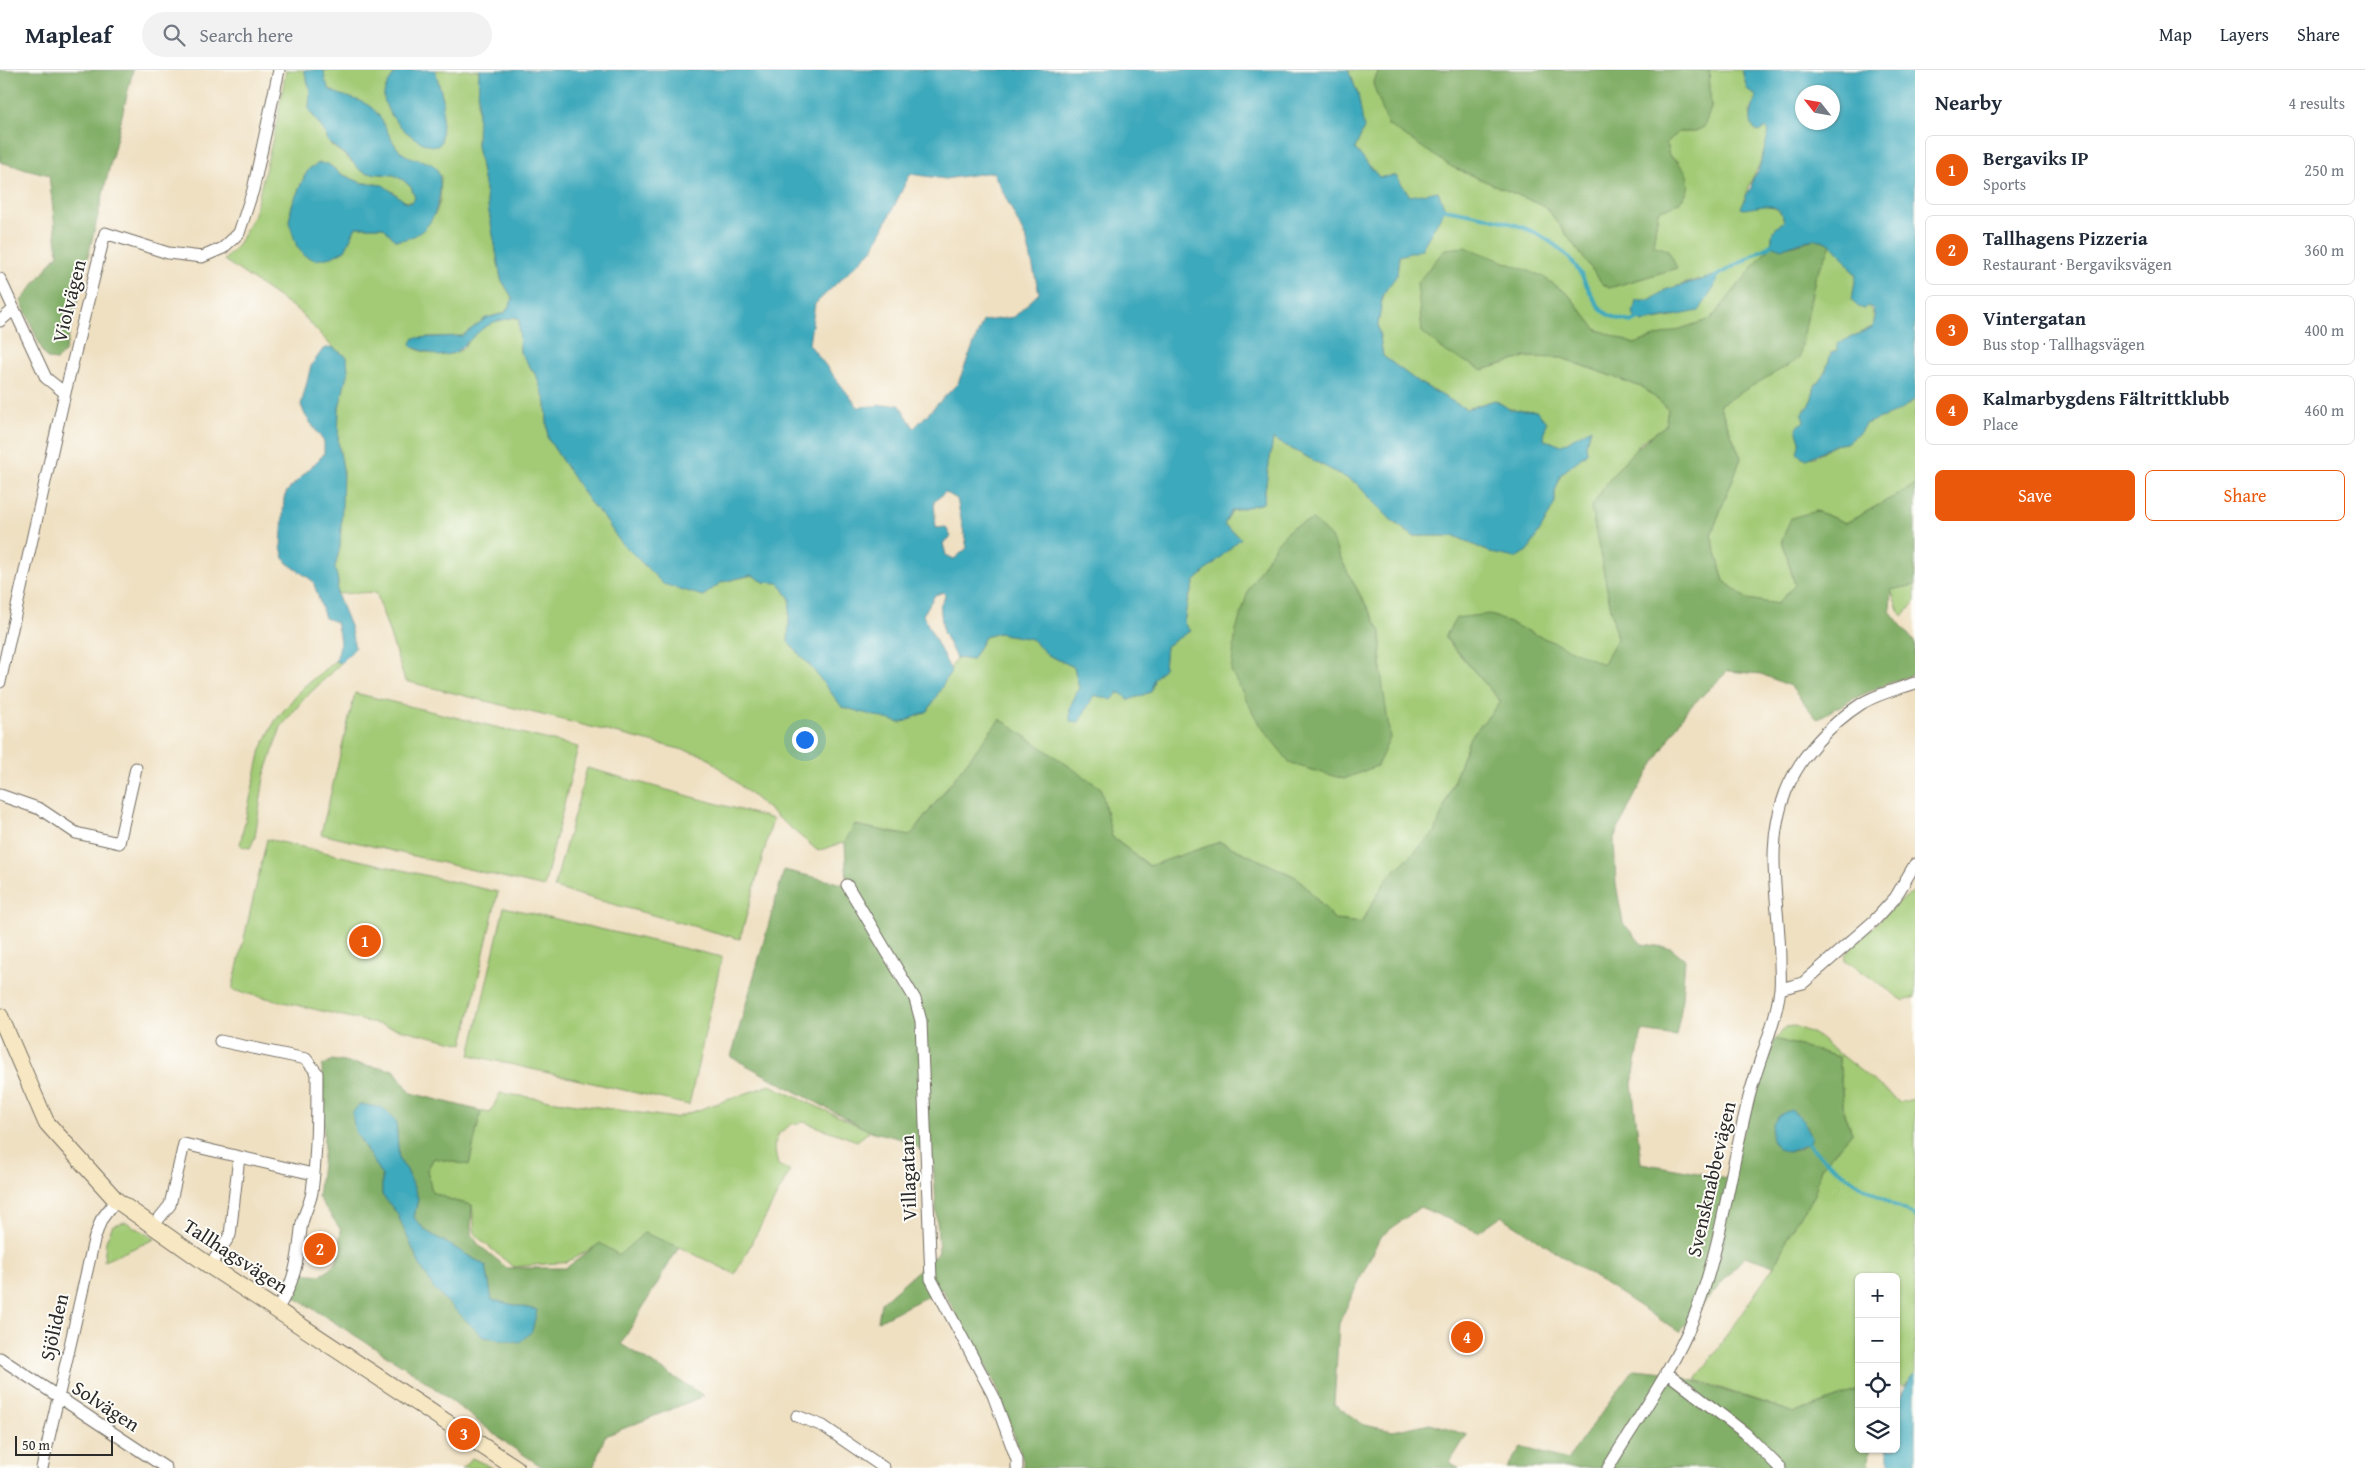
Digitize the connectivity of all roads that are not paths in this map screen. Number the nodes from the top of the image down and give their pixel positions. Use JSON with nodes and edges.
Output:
{"nodes":[{"id":1,"x":279,"y":70,"type":"edge"},
{"id":2,"x":0,"y":280,"type":"edge"},
{"id":3,"x":13,"y":310,"type":"junction"},
{"id":4,"x":0,"y":321,"type":"edge"},
{"id":5,"x":65,"y":392,"type":"junction"},
{"id":6,"x":2,"y":666,"type":"edge"},
{"id":7,"x":0,"y":682,"type":"edge"},
{"id":8,"x":1915,"y":683,"type":"edge"},
{"id":9,"x":136,"y":768,"type":"dead end"},
{"id":10,"x":0,"y":795,"type":"edge"},
{"id":11,"x":1915,"y":864,"type":"edge"},
{"id":12,"x":847,"y":885,"type":"dead end"},
{"id":13,"x":1780,"y":989,"type":"junction"},
{"id":14,"x":0,"y":1016,"type":"edge"},
{"id":15,"x":220,"y":1041,"type":"dead end"},
{"id":16,"x":239,"y":1157,"type":"junction"},
{"id":17,"x":313,"y":1174,"type":"junction"},
{"id":18,"x":116,"y":1200,"type":"junction"},
{"id":19,"x":153,"y":1226,"type":"junction"},
{"id":20,"x":210,"y":1266,"type":"junction"},
{"id":21,"x":277,"y":1309,"type":"junction"},
{"id":22,"x":0,"y":1358,"type":"edge"},
{"id":23,"x":1666,"y":1372,"type":"junction"},
{"id":24,"x":58,"y":1397,"type":"junction"},
{"id":25,"x":797,"y":1416,"type":"dead end"},
{"id":26,"x":42,"y":1468,"type":"edge"},
{"id":27,"x":166,"y":1468,"type":"edge"},
{"id":28,"x":516,"y":1468,"type":"edge"},
{"id":29,"x":884,"y":1468,"type":"edge"},
{"id":30,"x":1017,"y":1468,"type":"edge"},
{"id":31,"x":1608,"y":1468,"type":"edge"},
{"id":32,"x":1780,"y":1468,"type":"edge"}],
"edges":[{"from":1,"to":5,"type":"street","name":"Violvägen"},
{"from":2,"to":3,"type":"street"},
{"from":3,"to":4,"type":"street"},
{"from":3,"to":5,"type":"street"},
{"from":5,"to":6,"type":"street","name":"Violvägen"},
{"from":6,"to":7,"type":"street","name":"Violvägen"},
{"from":8,"to":13,"type":"street","name":"Svensknabbevägen"},
{"from":9,"to":10,"type":"street"},
{"from":11,"to":13,"type":"street"},
{"from":12,"to":30,"type":"street","name":"Villagatan"},
{"from":13,"to":23,"type":"street","name":"Svensknabbevägen"},
{"from":14,"to":18,"type":"main road","name":"Tallhagsvägen"},
{"from":15,"to":17,"type":"street"},
{"from":16,"to":17,"type":"street"},
{"from":16,"to":19,"type":"street"},
{"from":16,"to":20,"type":"street"},
{"from":17,"to":21,"type":"street"},
{"from":18,"to":19,"type":"main road","name":"Tallhagsvägen"},
{"from":18,"to":24,"type":"street","name":"Sjöliden"},
{"from":19,"to":20,"type":"main road","name":"Tallhagsvägen"},
{"from":20,"to":21,"type":"main road","name":"Tallhagsvägen"},
{"from":21,"to":28,"type":"main road","name":"Tallhagsvägen"},
{"from":22,"to":24,"type":"street","name":"Solvägen"},
{"from":23,"to":31,"type":"street","name":"Svensknabbevägen"},
{"from":23,"to":32,"type":"street"},
{"from":24,"to":26,"type":"street","name":"Sjöliden"},
{"from":24,"to":27,"type":"street","name":"Solvägen"},
{"from":25,"to":29,"type":"street"}]}
